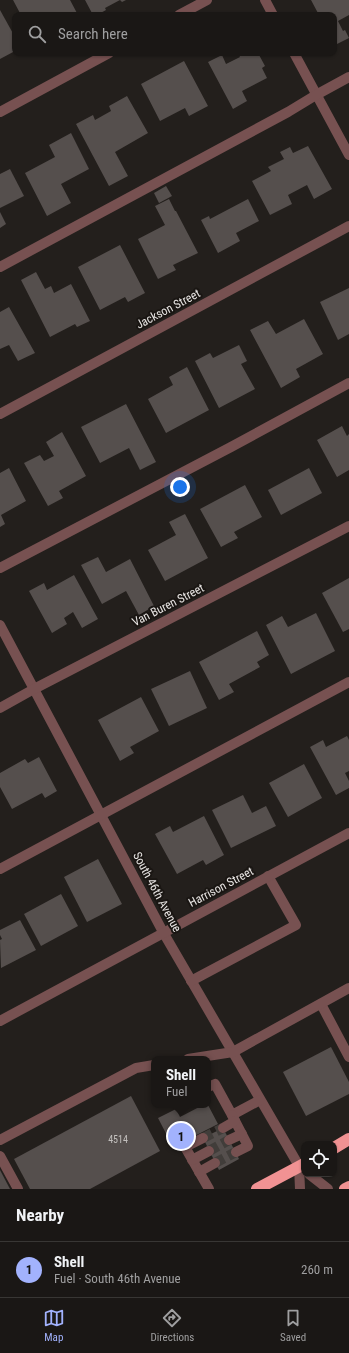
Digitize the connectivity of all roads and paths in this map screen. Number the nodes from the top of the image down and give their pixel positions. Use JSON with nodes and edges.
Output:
{"nodes":[{"id":1,"x":207,"y":0,"type":"edge"},
{"id":2,"x":265,"y":0,"type":"edge"},
{"id":3,"x":185,"y":12,"type":"edge"},
{"id":4,"x":272,"y":12,"type":"edge"},
{"id":5,"x":103,"y":56,"type":"edge"},
{"id":6,"x":296,"y":56,"type":"edge"},
{"id":7,"x":349,"y":77,"type":"edge"},
{"id":8,"x":316,"y":94,"type":"junction"},
{"id":9,"x":0,"y":112,"type":"edge"},
{"id":10,"x":349,"y":155,"type":"edge"},
{"id":11,"x":349,"y":226,"type":"edge"},
{"id":12,"x":0,"y":267,"type":"edge"},
{"id":13,"x":349,"y":383,"type":"edge"},
{"id":14,"x":0,"y":414,"type":"edge"},
{"id":15,"x":349,"y":526,"type":"edge"},
{"id":16,"x":0,"y":568,"type":"edge"},
{"id":17,"x":0,"y":625,"type":"edge"},
{"id":18,"x":349,"y":682,"type":"edge"},
{"id":19,"x":34,"y":689,"type":"junction"},
{"id":20,"x":0,"y":708,"type":"edge"},
{"id":21,"x":101,"y":815,"type":"junction"},
{"id":22,"x":349,"y":832,"type":"edge"},
{"id":23,"x":0,"y":869,"type":"edge"},
{"id":24,"x":268,"y":876,"type":"junction"},
{"id":25,"x":163,"y":932,"type":"junction"},
{"id":26,"x":192,"y":981,"type":"junction"},
{"id":27,"x":349,"y":988,"type":"edge"},
{"id":28,"x":321,"y":1004,"type":"junction"},
{"id":29,"x":0,"y":1021,"type":"edge"},
{"id":30,"x":232,"y":1052,"type":"junction"},
{"id":31,"x":207,"y":1056,"type":"edge"},
{"id":32,"x":349,"y":1057,"type":"edge"},
{"id":33,"x":151,"y":1066,"type":"edge"},
{"id":34,"x":211,"y":1086,"type":"edge"},
{"id":35,"x":260,"y":1100,"type":"junction"},
{"id":36,"x":234,"y":1118,"type":"junction"},
{"id":37,"x":223,"y":1128,"type":"tunnel mouth"},
{"id":38,"x":242,"y":1134,"type":"junction"},
{"id":39,"x":202,"y":1138,"type":"tunnel mouth"},
{"id":40,"x":0,"y":1140,"type":"edge"},
{"id":41,"x":229,"y":1140,"type":"tunnel mouth"},
{"id":42,"x":349,"y":1140,"type":"edge"},
{"id":43,"x":337,"y":1146,"type":"edge"},
{"id":44,"x":209,"y":1151,"type":"tunnel mouth"},
{"id":45,"x":236,"y":1152,"type":"tunnel mouth"},
{"id":46,"x":0,"y":1156,"type":"edge"},
{"id":47,"x":192,"y":1160,"type":"junction"},
{"id":48,"x":216,"y":1163,"type":"tunnel mouth"},
{"id":49,"x":301,"y":1164,"type":"edge"},
{"id":50,"x":301,"y":1170,"type":"edge"},
{"id":51,"x":199,"y":1172,"type":"junction"},
{"id":52,"x":302,"y":1177,"type":"edge"},
{"id":53,"x":314,"y":1177,"type":"edge"},
{"id":54,"x":349,"y":1187,"type":"edge"},
{"id":55,"x":18,"y":1189,"type":"edge"},
{"id":56,"x":209,"y":1189,"type":"edge"},
{"id":57,"x":257,"y":1189,"type":"edge"},
{"id":58,"x":300,"y":1189,"type":"edge"},
{"id":59,"x":328,"y":1189,"type":"edge"},
{"id":60,"x":345,"y":1189,"type":"edge"}],
"edges":[{"from":1,"to":3,"type":"street"},
{"from":2,"to":4,"type":"street"},
{"from":5,"to":9,"type":"street"},
{"from":6,"to":8,"type":"street"},
{"from":7,"to":8,"type":"street"},
{"from":8,"to":10,"type":"street"},
{"from":8,"to":12,"type":"street"},
{"from":11,"to":14,"type":"street","name":"Jackson Street"},
{"from":13,"to":16,"type":"street"},
{"from":15,"to":19,"type":"street","name":"Van Buren Street"},
{"from":17,"to":19,"type":"street","name":"South 46th Avenue"},
{"from":18,"to":21,"type":"street"},
{"from":19,"to":20,"type":"street","name":"Van Buren Street"},
{"from":19,"to":21,"type":"street","name":"South 46th Avenue"},
{"from":21,"to":23,"type":"street"},
{"from":21,"to":25,"type":"street","name":"South 46th Avenue"},
{"from":22,"to":24,"type":"street","name":"Harrison Street"},
{"from":24,"to":25,"type":"street","name":"Harrison Street"},
{"from":24,"to":26,"type":"street"},
{"from":25,"to":26,"type":"street","name":"South 46th Avenue"},
{"from":25,"to":29,"type":"street","name":"Harrison Street"},
{"from":26,"to":30,"type":"street","name":"South 46th Avenue"},
{"from":27,"to":28,"type":"street"},
{"from":28,"to":30,"type":"street"},
{"from":28,"to":32,"type":"street"},
{"from":30,"to":31,"type":"street"},
{"from":30,"to":35,"type":"street","name":"South 46th Avenue"},
{"from":33,"to":40,"type":"street"},
{"from":34,"to":36,"type":"street"},
{"from":35,"to":36,"type":"street"},
{"from":35,"to":49,"type":"street","name":"South 46th Avenue"},
{"from":36,"to":37,"type":"street"},
{"from":36,"to":38,"type":"street"},
{"from":38,"to":41,"type":"street"},
{"from":38,"to":45,"type":"street"},
{"from":39,"to":47,"type":"street"},
{"from":42,"to":43,"type":"highway"},
{"from":44,"to":47,"type":"street"},
{"from":46,"to":55,"type":"street"},
{"from":47,"to":51,"type":"street"},
{"from":48,"to":51,"type":"street"},
{"from":50,"to":57,"type":"highway"},
{"from":51,"to":56,"type":"street"},
{"from":52,"to":58,"type":"street"},
{"from":53,"to":59,"type":"street"},
{"from":54,"to":60,"type":"highway"}]}
